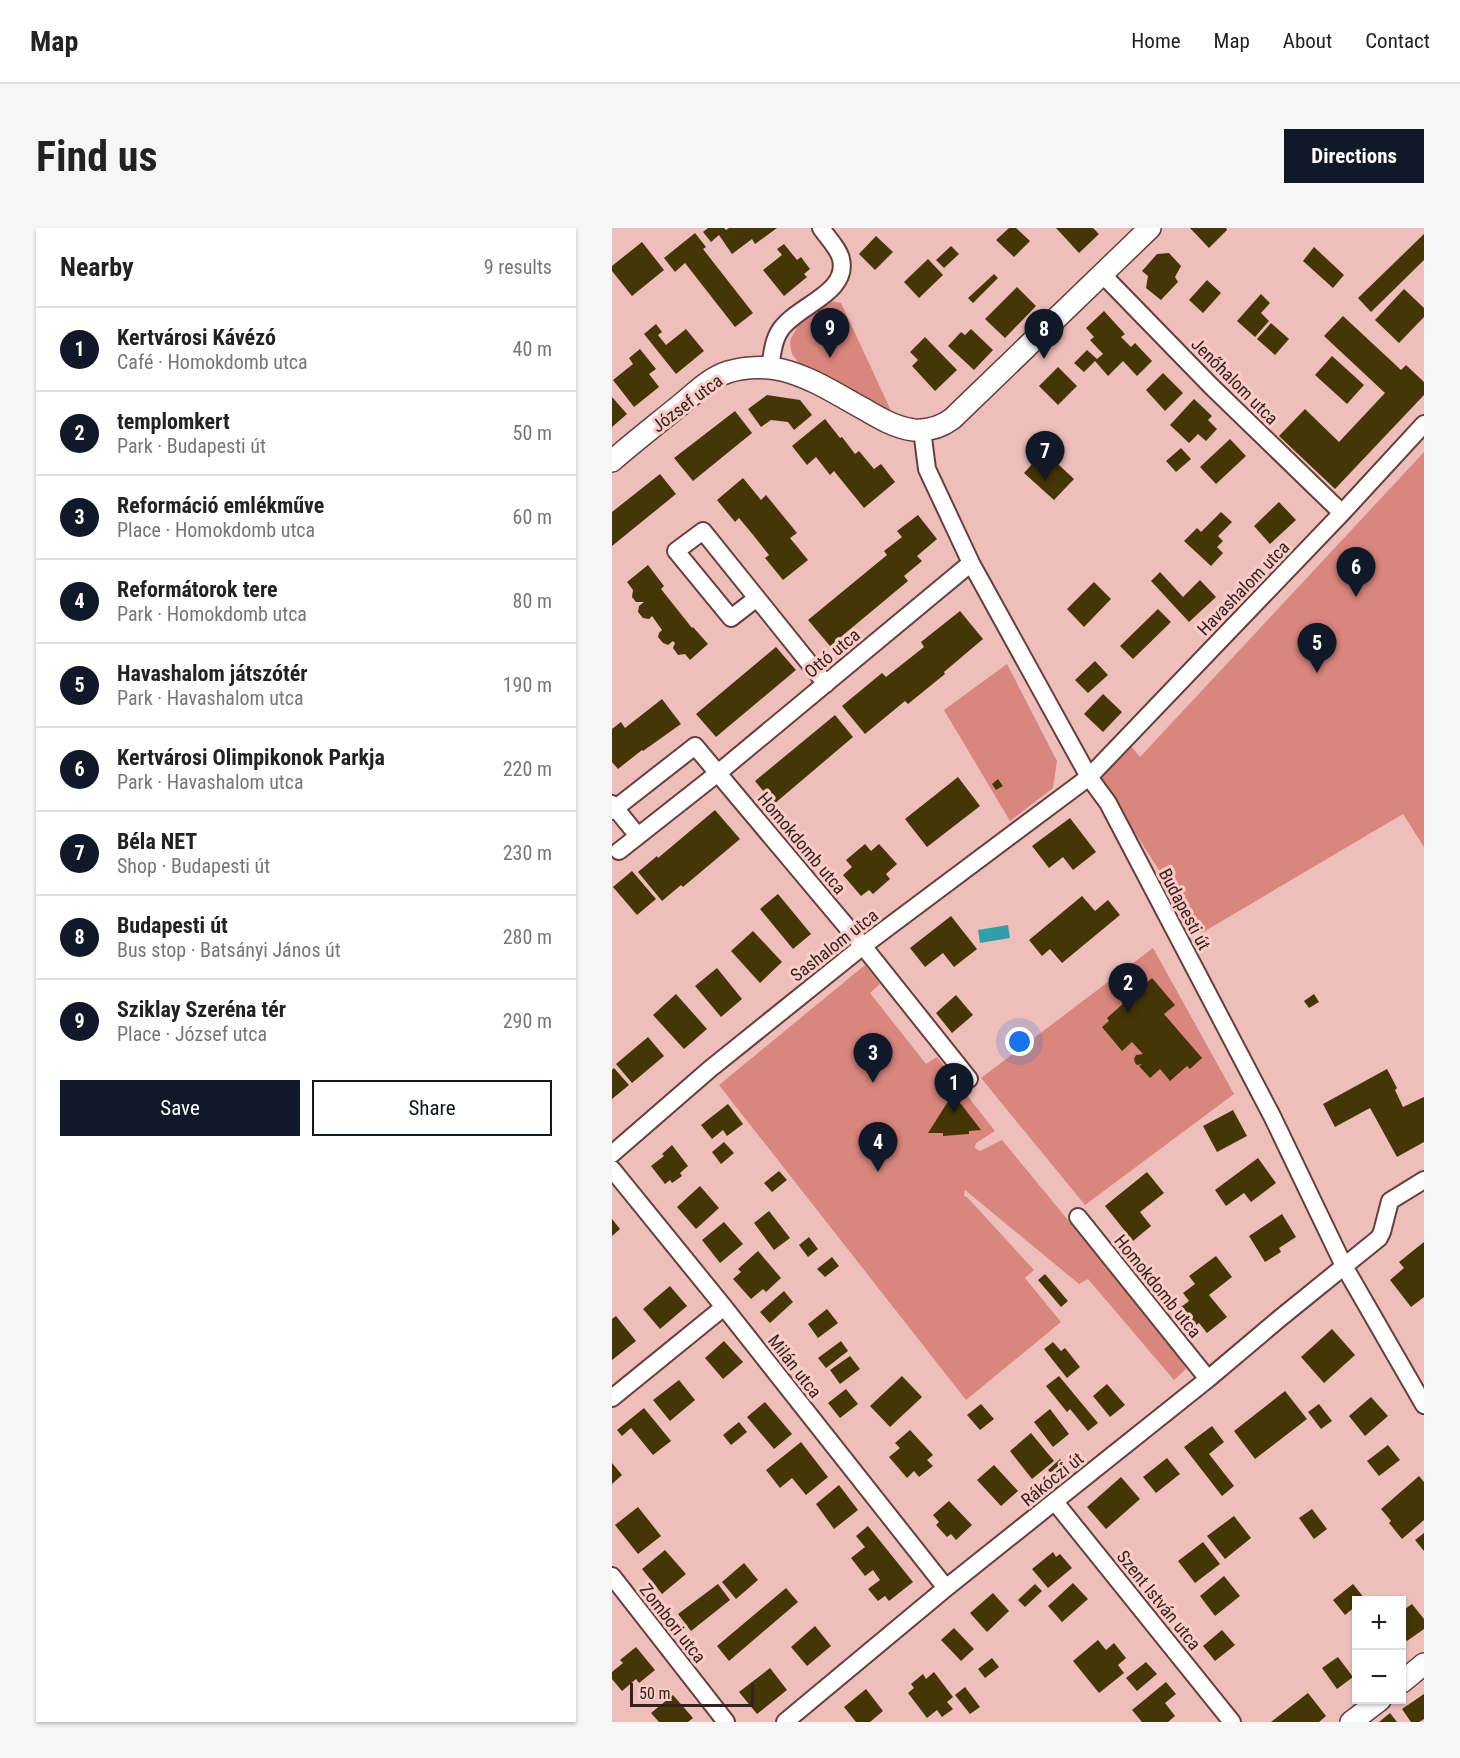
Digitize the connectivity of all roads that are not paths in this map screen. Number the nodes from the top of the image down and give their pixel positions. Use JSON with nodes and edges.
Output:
{"nodes":[{"id":1,"x":821,"y":228,"type":"edge"},
{"id":2,"x":1150,"y":228,"type":"edge"},
{"id":3,"x":1102,"y":274,"type":"junction"},
{"id":4,"x":771,"y":369,"type":"junction"},
{"id":5,"x":1424,"y":424,"type":"edge"},
{"id":6,"x":917,"y":430,"type":"junction"},
{"id":7,"x":612,"y":460,"type":"edge"},
{"id":8,"x":1342,"y":513,"type":"junction"},
{"id":9,"x":971,"y":563,"type":"junction"},
{"id":10,"x":757,"y":598,"type":"junction"},
{"id":11,"x":826,"y":684,"type":"junction"},
{"id":12,"x":718,"y":773,"type":"junction"},
{"id":13,"x":1089,"y":777,"type":"junction"},
{"id":14,"x":613,"y":808,"type":"edge"},
{"id":15,"x":638,"y":836,"type":"junction"},
{"id":16,"x":619,"y":851,"type":"dead end"},
{"id":17,"x":863,"y":946,"type":"junction"},
{"id":18,"x":969,"y":1079,"type":"dead end"},
{"id":19,"x":612,"y":1154,"type":"edge"},
{"id":20,"x":612,"y":1169,"type":"edge"},
{"id":21,"x":1424,"y":1180,"type":"edge"},
{"id":22,"x":1078,"y":1217,"type":"dead end"},
{"id":23,"x":1344,"y":1266,"type":"junction"},
{"id":24,"x":724,"y":1307,"type":"junction"},
{"id":25,"x":1208,"y":1379,"type":"junction"},
{"id":26,"x":612,"y":1398,"type":"edge"},
{"id":27,"x":1424,"y":1405,"type":"edge"},
{"id":28,"x":1055,"y":1502,"type":"junction"},
{"id":29,"x":612,"y":1576,"type":"edge"},
{"id":30,"x":946,"y":1588,"type":"junction"},
{"id":31,"x":1424,"y":1664,"type":"edge"},
{"id":32,"x":1406,"y":1678,"type":"edge"},
{"id":33,"x":1375,"y":1704,"type":"edge"},
{"id":34,"x":726,"y":1722,"type":"edge"},
{"id":35,"x":785,"y":1722,"type":"edge"},
{"id":36,"x":1232,"y":1722,"type":"edge"},
{"id":37,"x":1352,"y":1722,"type":"edge"}],
"edges":[{"from":1,"to":4,"type":"street"},
{"from":2,"to":3,"type":"street"},
{"from":3,"to":6,"type":"street"},
{"from":3,"to":8,"type":"street","name":"Jenőhalom utca"},
{"from":4,"to":6,"type":"street","name":"József utca"},
{"from":4,"to":7,"type":"street","name":"József utca"},
{"from":5,"to":8,"type":"street","name":"Havashalom utca"},
{"from":6,"to":9,"type":"street","name":"Budapesti út"},
{"from":8,"to":13,"type":"street","name":"Havashalom utca"},
{"from":9,"to":11,"type":"street","name":"Ottó utca"},
{"from":9,"to":13,"type":"street","name":"Budapesti út"},
{"from":10,"to":10,"type":"street"},
{"from":10,"to":11,"type":"street"},
{"from":11,"to":12,"type":"street","name":"Ottó utca"},
{"from":12,"to":14,"type":"street","name":"Homokdomb utca"},
{"from":12,"to":15,"type":"street","name":"Ottó utca"},
{"from":12,"to":17,"type":"street","name":"Homokdomb utca"},
{"from":13,"to":17,"type":"street","name":"Sashalom utca"},
{"from":13,"to":23,"type":"street","name":"Budapesti út"},
{"from":14,"to":15,"type":"street"},
{"from":15,"to":16,"type":"street","name":"Ottó utca"},
{"from":17,"to":18,"type":"street","name":"Homokdomb utca"},
{"from":17,"to":19,"type":"street","name":"Sashalom utca"},
{"from":20,"to":24,"type":"street","name":"Milán utca"},
{"from":21,"to":23,"type":"street","name":"Rákóczi út"},
{"from":22,"to":25,"type":"street","name":"Homokdomb utca"},
{"from":23,"to":25,"type":"street","name":"Rákóczi út"},
{"from":23,"to":27,"type":"street","name":"Budapesti út"},
{"from":24,"to":26,"type":"street"},
{"from":24,"to":30,"type":"street","name":"Milán utca"},
{"from":25,"to":28,"type":"street","name":"Rákóczi út"},
{"from":28,"to":30,"type":"street","name":"Rákóczi út"},
{"from":28,"to":36,"type":"street","name":"Szent István utca"},
{"from":29,"to":34,"type":"street","name":"Zombori utca"},
{"from":30,"to":35,"type":"street","name":"Rákóczi út"},
{"from":31,"to":32,"type":"street"},
{"from":33,"to":37,"type":"street"}]}
